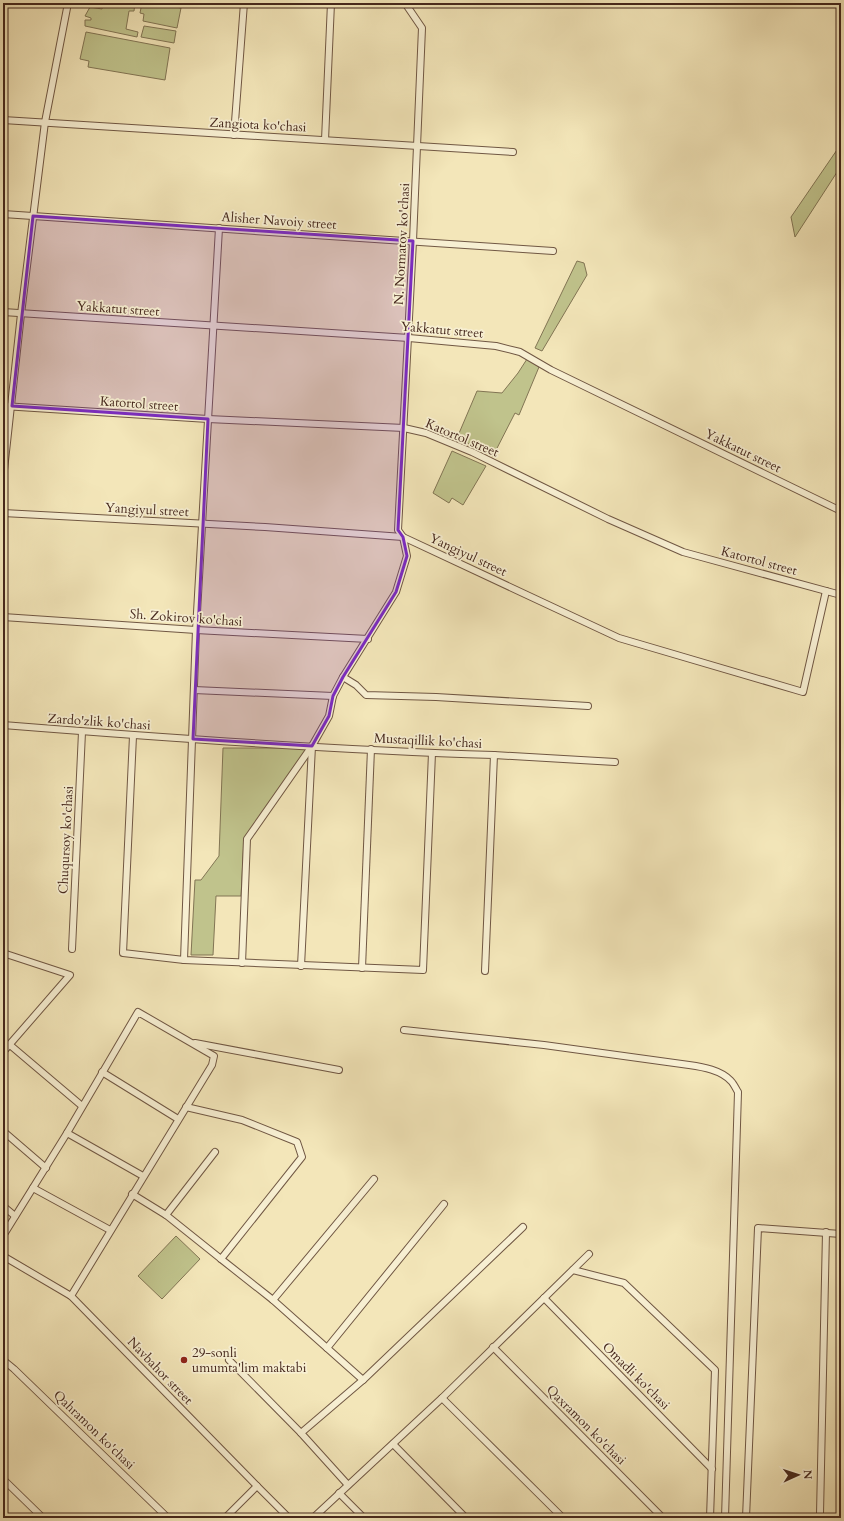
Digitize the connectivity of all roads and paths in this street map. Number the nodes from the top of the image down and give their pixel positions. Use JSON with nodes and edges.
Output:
{"nodes":[{"id":1,"x":68,"y":3,"type":"edge"},
{"id":2,"x":244,"y":3,"type":"edge"},
{"id":3,"x":331,"y":3,"type":"edge"},
{"id":4,"x":405,"y":3,"type":"edge"},
{"id":5,"x":3,"y":120,"type":"edge"},
{"id":6,"x":45,"y":122,"type":"junction"},
{"id":7,"x":234,"y":135,"type":"junction"},
{"id":8,"x":325,"y":140,"type":"junction"},
{"id":9,"x":417,"y":146,"type":"junction"},
{"id":10,"x":513,"y":152,"type":"dead end"},
{"id":11,"x":3,"y":214,"type":"edge"},
{"id":12,"x":33,"y":216,"type":"junction"},
{"id":13,"x":219,"y":228,"type":"junction"},
{"id":14,"x":413,"y":241,"type":"junction"},
{"id":15,"x":553,"y":251,"type":"dead end"},
{"id":16,"x":3,"y":312,"type":"edge"},
{"id":17,"x":21,"y":314,"type":"junction"},
{"id":18,"x":213,"y":327,"type":"junction"},
{"id":19,"x":409,"y":338,"type":"junction"},
{"id":20,"x":3,"y":406,"type":"edge"},
{"id":21,"x":12,"y":406,"type":"junction"},
{"id":22,"x":208,"y":419,"type":"junction"},
{"id":23,"x":404,"y":428,"type":"junction"},
{"id":24,"x":3,"y":479,"type":"edge"},
{"id":25,"x":841,"y":511,"type":"edge"},
{"id":26,"x":3,"y":513,"type":"edge"},
{"id":27,"x":202,"y":525,"type":"junction"},
{"id":28,"x":403,"y":537,"type":"junction"},
{"id":29,"x":826,"y":591,"type":"junction"},
{"id":30,"x":841,"y":596,"type":"edge"},
{"id":31,"x":3,"y":617,"type":"edge"},
{"id":32,"x":196,"y":630,"type":"junction"},
{"id":33,"x":368,"y":639,"type":"junction"},
{"id":34,"x":343,"y":678,"type":"junction"},
{"id":35,"x":194,"y":690,"type":"junction"},
{"id":36,"x":333,"y":696,"type":"junction"},
{"id":37,"x":588,"y":706,"type":"dead end"},
{"id":38,"x":3,"y":726,"type":"edge"},
{"id":39,"x":82,"y":732,"type":"junction"},
{"id":40,"x":133,"y":736,"type":"junction"},
{"id":41,"x":193,"y":739,"type":"junction"},
{"id":42,"x":312,"y":746,"type":"junction"},
{"id":43,"x":371,"y":749,"type":"junction"},
{"id":44,"x":432,"y":753,"type":"junction"},
{"id":45,"x":494,"y":755,"type":"junction"},
{"id":46,"x":615,"y":762,"type":"dead end"},
{"id":47,"x":72,"y":949,"type":"dead end"},
{"id":48,"x":3,"y":953,"type":"edge"},
{"id":49,"x":184,"y":960,"type":"junction"},
{"id":50,"x":242,"y":963,"type":"junction"},
{"id":51,"x":301,"y":966,"type":"junction"},
{"id":52,"x":362,"y":968,"type":"junction"},
{"id":53,"x":485,"y":972,"type":"dead end"},
{"id":54,"x":404,"y":1030,"type":"dead end"},
{"id":55,"x":190,"y":1042,"type":"junction"},
{"id":56,"x":10,"y":1045,"type":"junction"},
{"id":57,"x":3,"y":1052,"type":"edge"},
{"id":58,"x":339,"y":1070,"type":"dead end"},
{"id":59,"x":102,"y":1072,"type":"junction"},
{"id":60,"x":82,"y":1106,"type":"junction"},
{"id":61,"x":186,"y":1107,"type":"junction"},
{"id":62,"x":178,"y":1119,"type":"junction"},
{"id":63,"x":3,"y":1131,"type":"edge"},
{"id":64,"x":67,"y":1133,"type":"junction"},
{"id":65,"x":215,"y":1152,"type":"dead end"},
{"id":66,"x":46,"y":1168,"type":"junction"},
{"id":67,"x":143,"y":1176,"type":"junction"},
{"id":68,"x":374,"y":1179,"type":"dead end"},
{"id":69,"x":33,"y":1188,"type":"junction"},
{"id":70,"x":132,"y":1194,"type":"junction"},
{"id":71,"x":444,"y":1204,"type":"dead end"},
{"id":72,"x":3,"y":1206,"type":"edge"},
{"id":73,"x":166,"y":1215,"type":"junction"},
{"id":74,"x":16,"y":1216,"type":"junction"},
{"id":75,"x":522,"y":1227,"type":"dead end"},
{"id":76,"x":110,"y":1230,"type":"junction"},
{"id":77,"x":826,"y":1232,"type":"junction"},
{"id":78,"x":841,"y":1234,"type":"edge"},
{"id":79,"x":3,"y":1236,"type":"edge"},
{"id":80,"x":589,"y":1254,"type":"dead end"},
{"id":81,"x":3,"y":1256,"type":"edge"},
{"id":82,"x":221,"y":1259,"type":"junction"},
{"id":83,"x":573,"y":1270,"type":"junction"},
{"id":84,"x":71,"y":1296,"type":"junction"},
{"id":85,"x":544,"y":1298,"type":"junction"},
{"id":86,"x":273,"y":1300,"type":"junction"},
{"id":87,"x":493,"y":1347,"type":"junction"},
{"id":88,"x":327,"y":1348,"type":"junction"},
{"id":89,"x":3,"y":1360,"type":"edge"},
{"id":90,"x":229,"y":1360,"type":"dead end"},
{"id":91,"x":363,"y":1380,"type":"junction"},
{"id":92,"x":442,"y":1398,"type":"junction"},
{"id":93,"x":301,"y":1433,"type":"junction"},
{"id":94,"x":393,"y":1444,"type":"junction"},
{"id":95,"x":712,"y":1469,"type":"junction"},
{"id":96,"x":3,"y":1479,"type":"edge"},
{"id":97,"x":348,"y":1485,"type":"junction"},
{"id":98,"x":257,"y":1486,"type":"junction"},
{"id":99,"x":338,"y":1493,"type":"junction"},
{"id":100,"x":820,"y":1514,"type":"dead end"},
{"id":101,"x":43,"y":1518,"type":"edge"},
{"id":102,"x":168,"y":1518,"type":"edge"},
{"id":103,"x":225,"y":1518,"type":"edge"},
{"id":104,"x":289,"y":1518,"type":"edge"},
{"id":105,"x":313,"y":1518,"type":"edge"},
{"id":106,"x":364,"y":1518,"type":"edge"},
{"id":107,"x":466,"y":1518,"type":"edge"},
{"id":108,"x":563,"y":1518,"type":"edge"},
{"id":109,"x":663,"y":1518,"type":"edge"},
{"id":110,"x":710,"y":1518,"type":"edge"},
{"id":111,"x":725,"y":1518,"type":"edge"},
{"id":112,"x":746,"y":1518,"type":"edge"}],
"edges":[{"from":1,"to":6,"type":"street"},
{"from":2,"to":7,"type":"street"},
{"from":3,"to":8,"type":"street"},
{"from":4,"to":9,"type":"street","name":"N. Normatov ko'chasi"},
{"from":5,"to":6,"type":"street","name":"Zangiota ko'chasi"},
{"from":6,"to":7,"type":"street","name":"Zangiota ko'chasi"},
{"from":6,"to":12,"type":"street"},
{"from":7,"to":8,"type":"street","name":"Zangiota ko'chasi"},
{"from":8,"to":9,"type":"street","name":"Zangiota ko'chasi"},
{"from":9,"to":10,"type":"street","name":"Zangiota ko'chasi"},
{"from":9,"to":14,"type":"street","name":"N. Normatov ko'chasi"},
{"from":11,"to":12,"type":"street","name":"Alisher Navoiy street"},
{"from":12,"to":13,"type":"street","name":"Alisher Navoiy street"},
{"from":12,"to":17,"type":"street"},
{"from":13,"to":14,"type":"street","name":"Alisher Navoiy street"},
{"from":13,"to":18,"type":"street"},
{"from":14,"to":15,"type":"street","name":"Alisher Navoiy street"},
{"from":14,"to":19,"type":"street","name":"N. Normatov ko'chasi"},
{"from":16,"to":17,"type":"street","name":"Yakkatut street"},
{"from":17,"to":18,"type":"street","name":"Yakkatut street"},
{"from":17,"to":21,"type":"street"},
{"from":18,"to":19,"type":"street","name":"Yakkatut street"},
{"from":18,"to":22,"type":"street"},
{"from":19,"to":23,"type":"street","name":"N. Normatov ko'chasi"},
{"from":19,"to":25,"type":"street","name":"Yakkatut street"},
{"from":20,"to":21,"type":"street","name":"Katortol street"},
{"from":21,"to":22,"type":"street","name":"Katortol street"},
{"from":21,"to":24,"type":"street"},
{"from":22,"to":23,"type":"street","name":"Katortol street"},
{"from":22,"to":27,"type":"street"},
{"from":23,"to":28,"type":"street","name":"N. Normatov ko'chasi"},
{"from":23,"to":29,"type":"street","name":"Katortol street"},
{"from":26,"to":27,"type":"street","name":"Yangiyul street"},
{"from":27,"to":28,"type":"street","name":"Yangiyul street"},
{"from":27,"to":32,"type":"street"},
{"from":28,"to":29,"type":"street","name":"Yangiyul street"},
{"from":28,"to":33,"type":"street"},
{"from":29,"to":30,"type":"street","name":"Katortol street"},
{"from":31,"to":32,"type":"street","name":"Sh. Zokirov ko'chasi"},
{"from":32,"to":33,"type":"street","name":"Sh. Zokirov ko'chasi"},
{"from":32,"to":35,"type":"street"},
{"from":33,"to":34,"type":"street"},
{"from":34,"to":36,"type":"street"},
{"from":34,"to":37,"type":"street"},
{"from":35,"to":36,"type":"street"},
{"from":35,"to":41,"type":"street"},
{"from":36,"to":42,"type":"street"},
{"from":38,"to":39,"type":"street","name":"Zardo'zlik ko'chasi"},
{"from":39,"to":40,"type":"street","name":"Zardo'zlik ko'chasi"},
{"from":39,"to":47,"type":"street","name":"Chuqursoy ko'chasi"},
{"from":40,"to":41,"type":"street","name":"Zardo'zlik ko'chasi"},
{"from":40,"to":49,"type":"street"},
{"from":41,"to":42,"type":"street","name":"Mustaqillik ko'chasi"},
{"from":41,"to":49,"type":"street"},
{"from":42,"to":43,"type":"street","name":"Mustaqillik ko'chasi"},
{"from":42,"to":50,"type":"street"},
{"from":42,"to":51,"type":"street"},
{"from":43,"to":44,"type":"street","name":"Mustaqillik ko'chasi"},
{"from":43,"to":52,"type":"street"},
{"from":44,"to":45,"type":"street","name":"Mustaqillik ko'chasi"},
{"from":44,"to":52,"type":"street"},
{"from":45,"to":46,"type":"street"},
{"from":45,"to":53,"type":"street","name":"Mustaqillik ko'chasi"},
{"from":48,"to":56,"type":"street"},
{"from":49,"to":50,"type":"street"},
{"from":50,"to":51,"type":"street"},
{"from":51,"to":52,"type":"street"},
{"from":54,"to":111,"type":"street"},
{"from":55,"to":58,"type":"street"},
{"from":55,"to":59,"type":"street"},
{"from":55,"to":61,"type":"street"},
{"from":56,"to":57,"type":"street"},
{"from":56,"to":60,"type":"street"},
{"from":59,"to":60,"type":"street"},
{"from":59,"to":62,"type":"street"},
{"from":60,"to":64,"type":"street"},
{"from":61,"to":62,"type":"street"},
{"from":61,"to":82,"type":"street"},
{"from":62,"to":67,"type":"street"},
{"from":63,"to":66,"type":"street"},
{"from":64,"to":66,"type":"street"},
{"from":64,"to":67,"type":"street"},
{"from":65,"to":73,"type":"street"},
{"from":66,"to":69,"type":"street"},
{"from":67,"to":70,"type":"street"},
{"from":68,"to":86,"type":"street"},
{"from":69,"to":74,"type":"street"},
{"from":69,"to":76,"type":"street"},
{"from":70,"to":73,"type":"street"},
{"from":70,"to":76,"type":"street"},
{"from":71,"to":88,"type":"street"},
{"from":72,"to":74,"type":"street"},
{"from":73,"to":82,"type":"street"},
{"from":74,"to":79,"type":"street"},
{"from":75,"to":91,"type":"street"},
{"from":76,"to":84,"type":"street"},
{"from":77,"to":78,"type":"street"},
{"from":77,"to":100,"type":"street"},
{"from":77,"to":112,"type":"street"},
{"from":80,"to":83,"type":"street"},
{"from":81,"to":84,"type":"street","name":"Navbahor street"},
{"from":82,"to":86,"type":"street"},
{"from":83,"to":85,"type":"street"},
{"from":83,"to":95,"type":"street"},
{"from":84,"to":98,"type":"street","name":"Navbahor street"},
{"from":85,"to":87,"type":"street"},
{"from":85,"to":95,"type":"street","name":"Omadli ko'chasi"},
{"from":86,"to":88,"type":"street"},
{"from":87,"to":92,"type":"street"},
{"from":87,"to":109,"type":"street","name":"Qaxramon ko'chasi"},
{"from":88,"to":91,"type":"street"},
{"from":89,"to":102,"type":"street","name":"Qahramon ko'chasi"},
{"from":90,"to":93,"type":"street"},
{"from":91,"to":93,"type":"street"},
{"from":92,"to":94,"type":"street"},
{"from":92,"to":108,"type":"street"},
{"from":93,"to":97,"type":"street"},
{"from":94,"to":97,"type":"street"},
{"from":94,"to":107,"type":"street"},
{"from":95,"to":110,"type":"street"},
{"from":96,"to":101,"type":"street"},
{"from":97,"to":99,"type":"street"},
{"from":98,"to":103,"type":"street"},
{"from":98,"to":104,"type":"street","name":"Navbahor street"},
{"from":99,"to":105,"type":"street"},
{"from":99,"to":106,"type":"street"}]}
